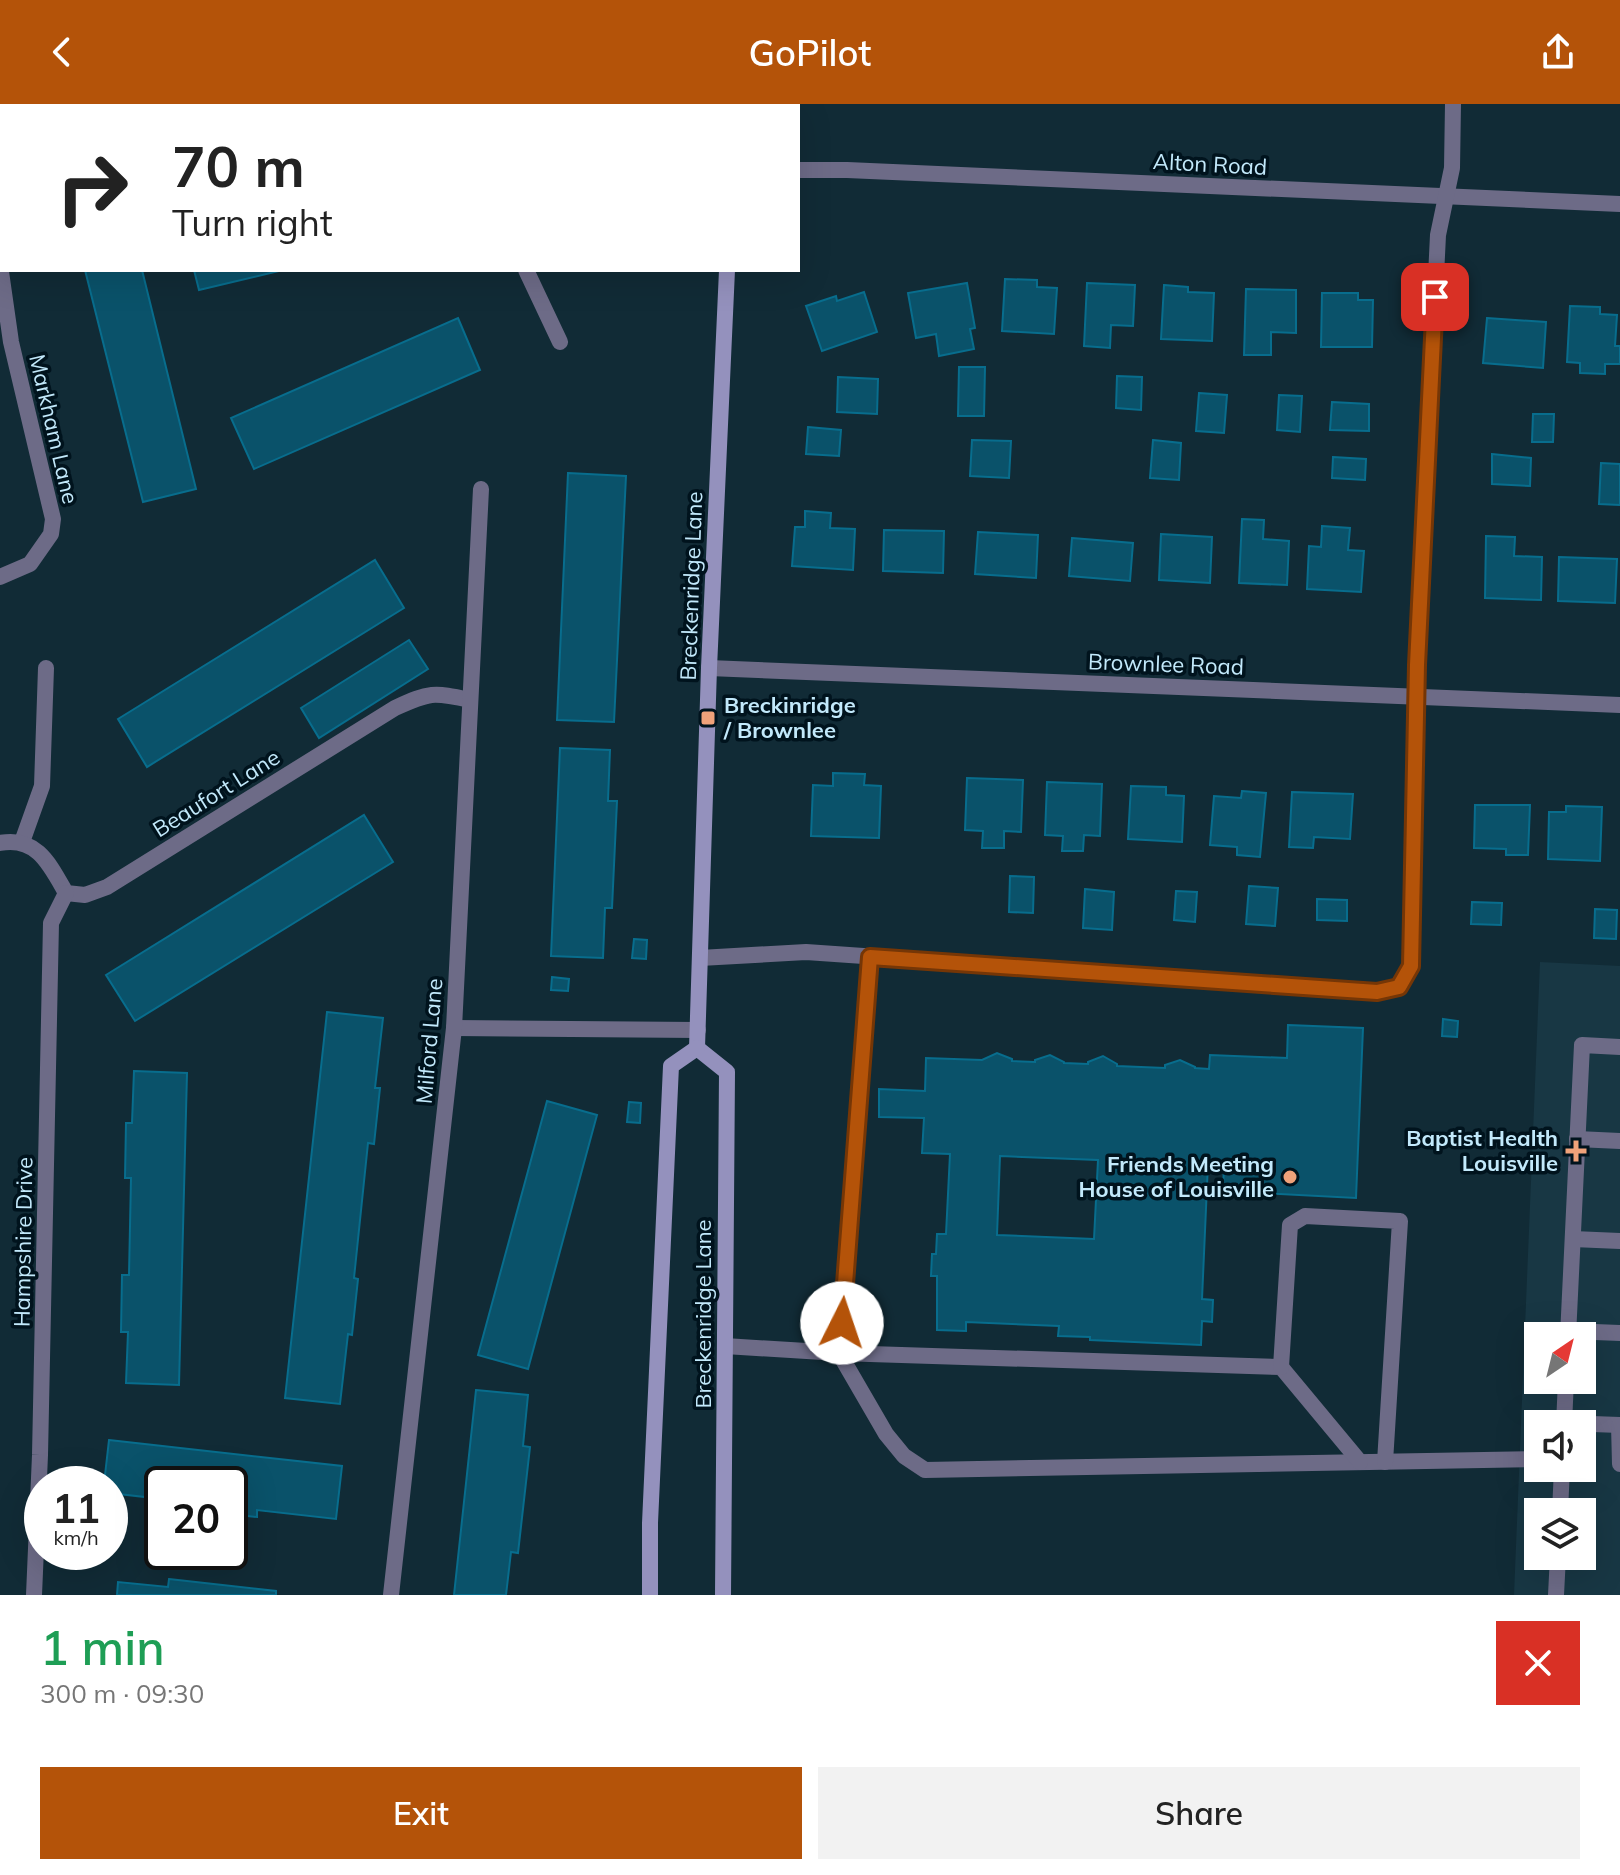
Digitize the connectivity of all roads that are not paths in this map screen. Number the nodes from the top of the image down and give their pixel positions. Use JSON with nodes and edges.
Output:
{"nodes":[{"id":1,"x":1453,"y":104,"type":"edge"},
{"id":2,"x":800,"y":170,"type":"edge"},
{"id":3,"x":1446,"y":197,"type":"junction"},
{"id":4,"x":1620,"y":204,"type":"edge"},
{"id":5,"x":1,"y":272,"type":"edge"},
{"id":6,"x":527,"y":272,"type":"edge"},
{"id":7,"x":727,"y":272,"type":"edge"},
{"id":8,"x":560,"y":342,"type":"dead end"},
{"id":9,"x":481,"y":489,"type":"dead end"},
{"id":10,"x":0,"y":577,"type":"edge"},
{"id":11,"x":46,"y":668,"type":"dead end"},
{"id":12,"x":709,"y":668,"type":"junction"},
{"id":13,"x":1417,"y":696,"type":"junction"},
{"id":14,"x":470,"y":700,"type":"junction"},
{"id":15,"x":1620,"y":705,"type":"edge"},
{"id":16,"x":22,"y":842,"type":"junction"},
{"id":17,"x":0,"y":843,"type":"edge"},
{"id":18,"x":66,"y":893,"type":"junction"},
{"id":19,"x":870,"y":957,"type":"junction"},
{"id":20,"x":700,"y":958,"type":"junction"},
{"id":21,"x":454,"y":1028,"type":"junction"},
{"id":22,"x":698,"y":1030,"type":"junction"},
{"id":23,"x":1620,"y":1047,"type":"edge"},
{"id":24,"x":697,"y":1048,"type":"junction"},
{"id":25,"x":1577,"y":1139,"type":"junction"},
{"id":26,"x":1620,"y":1141,"type":"edge"},
{"id":27,"x":1573,"y":1239,"type":"junction"},
{"id":28,"x":1620,"y":1241,"type":"edge"},
{"id":29,"x":1569,"y":1322,"type":"edge"},
{"id":30,"x":1596,"y":1333,"type":"edge"},
{"id":31,"x":1620,"y":1333,"type":"edge"},
{"id":32,"x":725,"y":1346,"type":"junction"},
{"id":33,"x":839,"y":1353,"type":"junction"},
{"id":34,"x":1281,"y":1367,"type":"junction"},
{"id":35,"x":1596,"y":1424,"type":"edge"},
{"id":36,"x":1620,"y":1425,"type":"edge"},
{"id":37,"x":1524,"y":1459,"type":"edge"},
{"id":38,"x":1360,"y":1462,"type":"junction"},
{"id":39,"x":1385,"y":1462,"type":"junction"},
{"id":40,"x":1620,"y":1464,"type":"edge"},
{"id":41,"x":1557,"y":1570,"type":"edge"},
{"id":42,"x":34,"y":1595,"type":"edge"},
{"id":43,"x":391,"y":1595,"type":"edge"},
{"id":44,"x":650,"y":1595,"type":"edge"},
{"id":45,"x":723,"y":1595,"type":"edge"},
{"id":46,"x":1556,"y":1595,"type":"edge"}],
"edges":[{"from":1,"to":3,"type":"street"},
{"from":2,"to":3,"type":"street","name":"Alton Road"},
{"from":3,"to":4,"type":"street","name":"Alton Road"},
{"from":3,"to":13,"type":"street"},
{"from":5,"to":10,"type":"street","name":"Markham Lane"},
{"from":6,"to":8,"type":"street"},
{"from":7,"to":12,"type":"main road","name":"Breckenridge Lane"},
{"from":9,"to":14,"type":"street","name":"Milford Lane"},
{"from":11,"to":16,"type":"street"},
{"from":12,"to":13,"type":"street","name":"Brownlee Road"},
{"from":12,"to":20,"type":"main road","name":"Breckenridge Lane"},
{"from":13,"to":15,"type":"street","name":"Brownlee Road"},
{"from":13,"to":19,"type":"street"},
{"from":14,"to":18,"type":"street","name":"Beaufort Lane"},
{"from":14,"to":21,"type":"street","name":"Milford Lane"},
{"from":16,"to":17,"type":"street"},
{"from":16,"to":18,"type":"street"},
{"from":18,"to":42,"type":"street","name":"Hampshire Drive"},
{"from":19,"to":20,"type":"street"},
{"from":19,"to":33,"type":"street"},
{"from":20,"to":22,"type":"main road","name":"Breckenridge Lane"},
{"from":21,"to":22,"type":"street"},
{"from":21,"to":43,"type":"street","name":"Milford Lane"},
{"from":22,"to":24,"type":"main road","name":"Breckenridge Lane"},
{"from":23,"to":25,"type":"street"},
{"from":24,"to":32,"type":"main road","name":"Breckenridge Lane"},
{"from":24,"to":44,"type":"main road","name":"Breckenridge Lane"},
{"from":25,"to":26,"type":"street"},
{"from":25,"to":27,"type":"street"},
{"from":27,"to":28,"type":"street"},
{"from":27,"to":29,"type":"street"},
{"from":30,"to":31,"type":"street"},
{"from":32,"to":33,"type":"street"},
{"from":32,"to":45,"type":"main road","name":"Breckenridge Lane"},
{"from":33,"to":34,"type":"street"},
{"from":33,"to":38,"type":"street"},
{"from":34,"to":38,"type":"street"},
{"from":34,"to":39,"type":"street"},
{"from":35,"to":36,"type":"street"},
{"from":36,"to":40,"type":"street"},
{"from":37,"to":39,"type":"street"},
{"from":38,"to":39,"type":"street"},
{"from":41,"to":46,"type":"street"}]}
